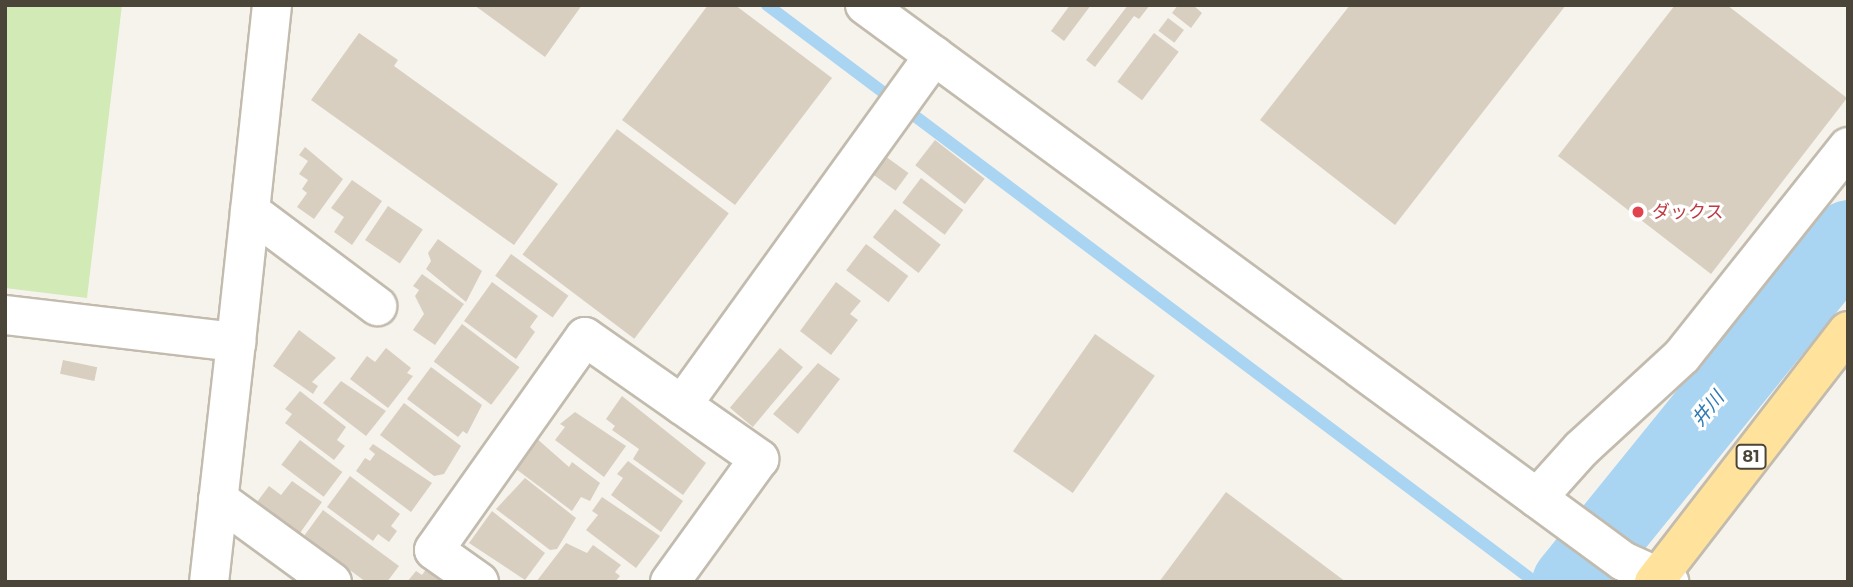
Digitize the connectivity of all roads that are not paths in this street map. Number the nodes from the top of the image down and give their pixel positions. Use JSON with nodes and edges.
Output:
{"nodes":[{"id":1,"x":272,"y":5,"type":"edge"},
{"id":2,"x":866,"y":5,"type":"edge"},
{"id":3,"x":913,"y":84,"type":"junction"},
{"id":4,"x":1848,"y":147,"type":"edge"},
{"id":5,"x":250,"y":211,"type":"junction"},
{"id":6,"x":377,"y":306,"type":"dead end"},
{"id":7,"x":5,"y":316,"type":"edge"},
{"id":8,"x":1848,"y":331,"type":"edge"},
{"id":9,"x":236,"y":342,"type":"junction"},
{"id":10,"x":682,"y":405,"type":"junction"},
{"id":11,"x":218,"y":499,"type":"junction"},
{"id":12,"x":1546,"y":504,"type":"junction"},
{"id":13,"x":1661,"y":579,"type":"edge"},
{"id":14,"x":209,"y":582,"type":"edge"},
{"id":15,"x":332,"y":582,"type":"edge"},
{"id":16,"x":479,"y":582,"type":"edge"},
{"id":17,"x":670,"y":582,"type":"edge"}],
"edges":[{"from":1,"to":5,"type":"street"},
{"from":2,"to":3,"type":"street"},
{"from":3,"to":10,"type":"street"},
{"from":3,"to":12,"type":"street"},
{"from":4,"to":12,"type":"street"},
{"from":5,"to":6,"type":"street"},
{"from":5,"to":9,"type":"street"},
{"from":7,"to":9,"type":"street"},
{"from":8,"to":13,"type":"main road","number":"81"},
{"from":9,"to":11,"type":"street"},
{"from":10,"to":16,"type":"street"},
{"from":10,"to":17,"type":"street"},
{"from":11,"to":14,"type":"street"},
{"from":11,"to":15,"type":"street"},
{"from":12,"to":13,"type":"street"}]}
